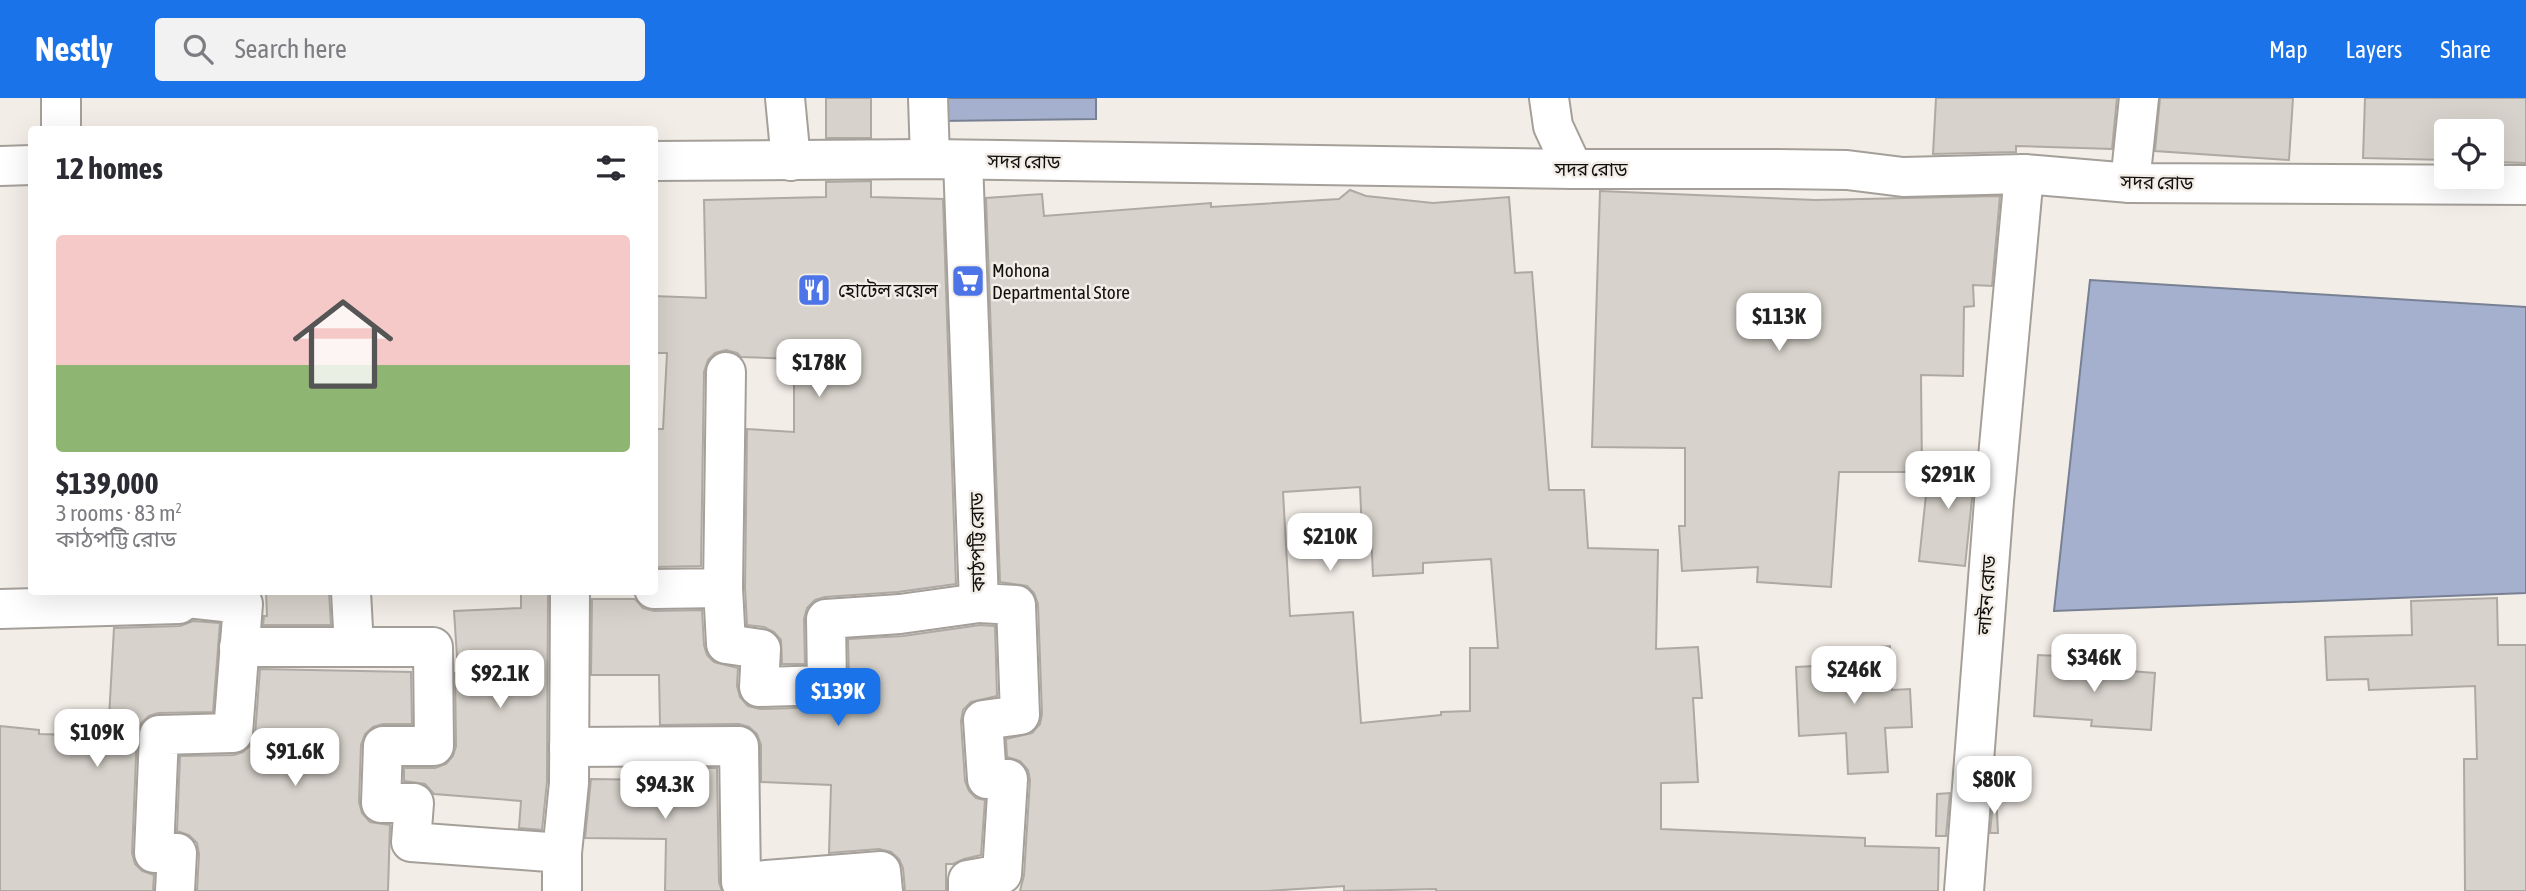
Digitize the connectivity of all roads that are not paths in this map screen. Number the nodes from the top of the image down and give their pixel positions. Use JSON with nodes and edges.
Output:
{"nodes":[{"id":1,"x":61,"y":98,"type":"edge"},
{"id":2,"x":785,"y":98,"type":"edge"},
{"id":3,"x":928,"y":98,"type":"edge"},
{"id":4,"x":1549,"y":98,"type":"edge"},
{"id":5,"x":2139,"y":98,"type":"edge"},
{"id":6,"x":61,"y":126,"type":"edge"},
{"id":7,"x":946,"y":159,"type":"junction"},
{"id":8,"x":658,"y":161,"type":"edge"},
{"id":9,"x":791,"y":161,"type":"junction"},
{"id":10,"x":28,"y":165,"type":"edge"},
{"id":11,"x":0,"y":166,"type":"edge"},
{"id":12,"x":1573,"y":169,"type":"junction"},
{"id":13,"x":2024,"y":174,"type":"junction"},
{"id":14,"x":2130,"y":183,"type":"junction"},
{"id":15,"x":2526,"y":185,"type":"edge"},
{"id":16,"x":726,"y":372,"type":"dead end"},
{"id":17,"x":723,"y":588,"type":"junction"},
{"id":18,"x":658,"y":589,"type":"edge"},
{"id":19,"x":178,"y":595,"type":"edge"},
{"id":20,"x":184,"y":595,"type":"edge"},
{"id":21,"x":359,"y":595,"type":"edge"},
{"id":22,"x":570,"y":595,"type":"edge"},
{"id":23,"x":979,"y":603,"type":"junction"},
{"id":24,"x":0,"y":609,"type":"edge"},
{"id":25,"x":239,"y":647,"type":"junction"},
{"id":26,"x":354,"y":647,"type":"junction"},
{"id":27,"x":569,"y":747,"type":"junction"},
{"id":28,"x":562,"y":853,"type":"junction"},
{"id":29,"x":175,"y":891,"type":"edge"},
{"id":30,"x":562,"y":891,"type":"edge"},
{"id":31,"x":883,"y":891,"type":"edge"},
{"id":32,"x":968,"y":891,"type":"edge"},
{"id":33,"x":1964,"y":891,"type":"edge"}],
"edges":[{"from":1,"to":6,"type":"street"},
{"from":2,"to":9,"type":"street"},
{"from":3,"to":7,"type":"street","name":"কাঠপট্টি রোড"},
{"from":4,"to":12,"type":"street"},
{"from":5,"to":14,"type":"street"},
{"from":7,"to":9,"type":"street","name":"সদর রোড"},
{"from":7,"to":12,"type":"street","name":"সদর রোড"},
{"from":7,"to":23,"type":"street","name":"কাঠপট্টি রোড"},
{"from":8,"to":9,"type":"street","name":"সদর রোড"},
{"from":10,"to":11,"type":"street"},
{"from":12,"to":13,"type":"street","name":"সদর রোড"},
{"from":13,"to":14,"type":"street","name":"সদর রোড"},
{"from":13,"to":33,"type":"street","name":"লাইন রোড"},
{"from":14,"to":15,"type":"street","name":"সদর রোড"},
{"from":16,"to":17,"type":"street"},
{"from":17,"to":18,"type":"street"},
{"from":17,"to":23,"type":"street"},
{"from":19,"to":24,"type":"street"},
{"from":20,"to":25,"type":"street"},
{"from":21,"to":26,"type":"street"},
{"from":22,"to":27,"type":"street"},
{"from":23,"to":32,"type":"street","name":"কাঠপট্টি রোড"},
{"from":25,"to":26,"type":"street"},
{"from":25,"to":29,"type":"street"},
{"from":26,"to":28,"type":"street"},
{"from":27,"to":28,"type":"street"},
{"from":27,"to":31,"type":"street"},
{"from":28,"to":30,"type":"street"}]}
